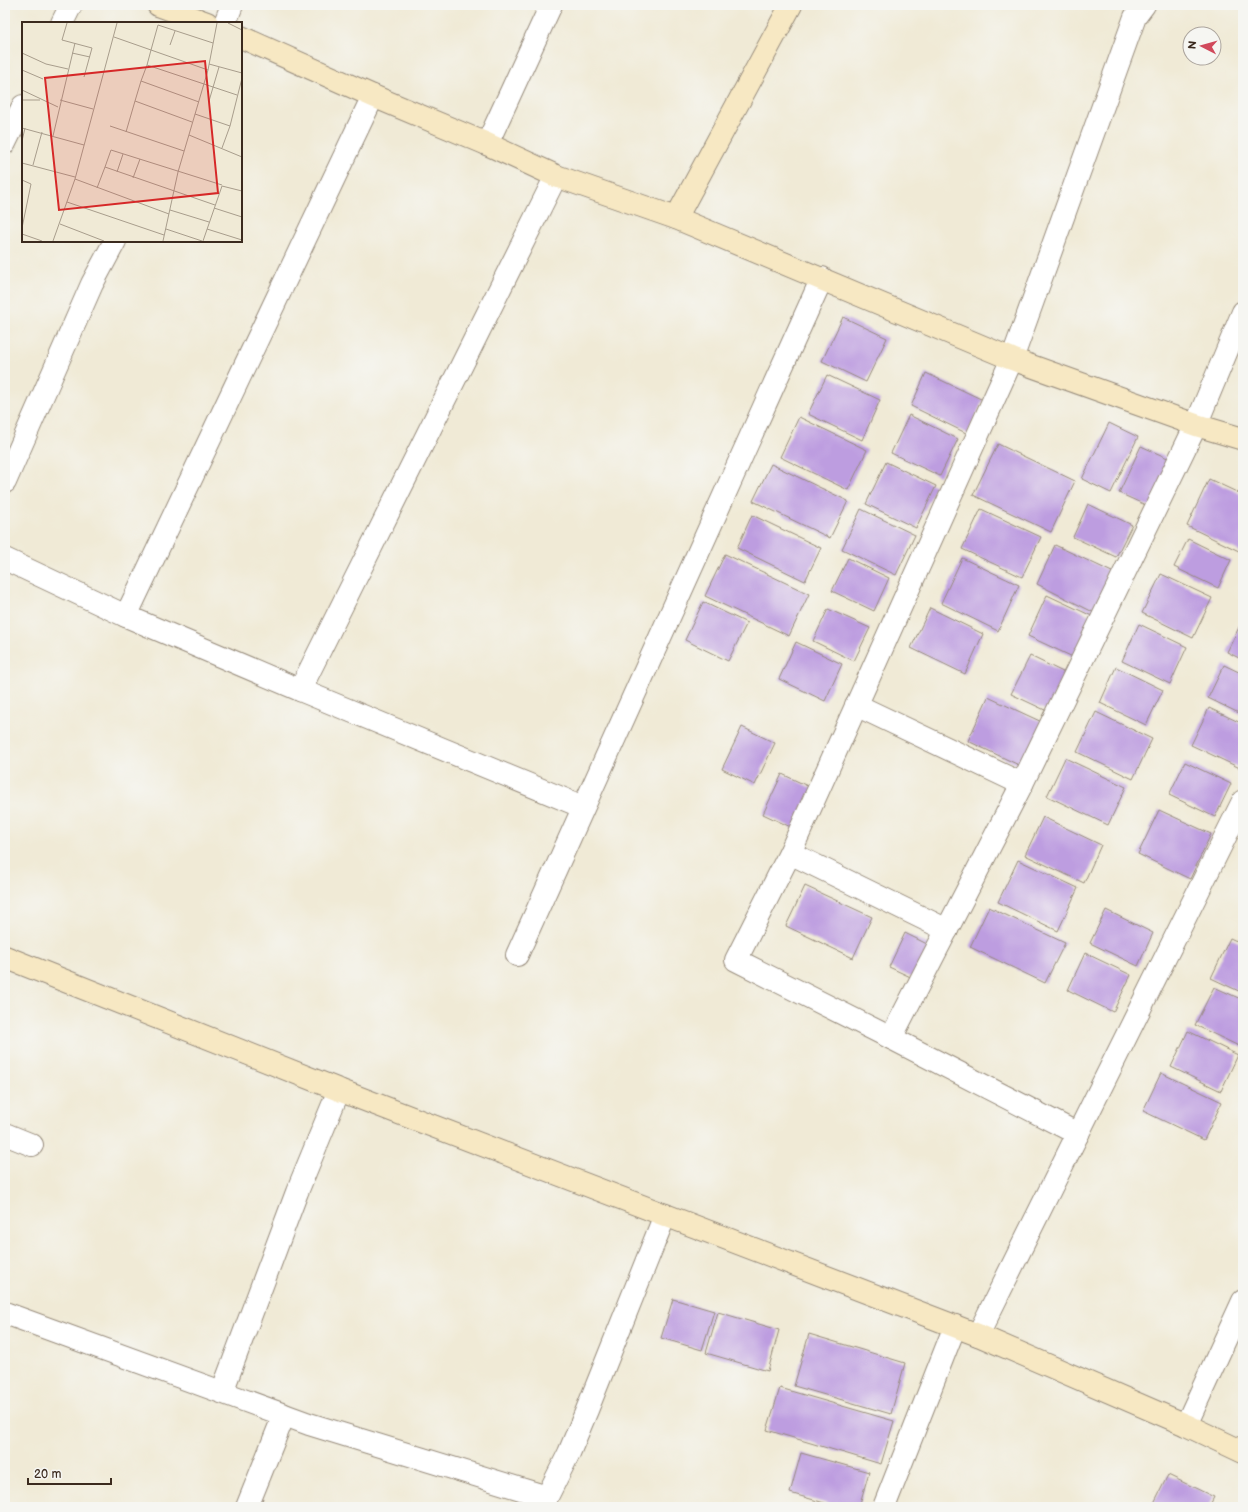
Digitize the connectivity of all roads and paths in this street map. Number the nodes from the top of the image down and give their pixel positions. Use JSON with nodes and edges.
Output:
{"nodes":[{"id":1,"x":71,"y":5,"type":"edge"},
{"id":2,"x":158,"y":5,"type":"edge"},
{"id":3,"x":232,"y":5,"type":"edge"},
{"id":4,"x":551,"y":5,"type":"edge"},
{"id":5,"x":791,"y":5,"type":"edge"},
{"id":6,"x":1144,"y":5,"type":"edge"},
{"id":7,"x":62,"y":22,"type":"edge"},
{"id":8,"x":204,"y":22,"type":"edge"},
{"id":9,"x":225,"y":22,"type":"edge"},
{"id":10,"x":242,"y":37,"type":"edge"},
{"id":11,"x":373,"y":96,"type":"junction"},
{"id":12,"x":22,"y":108,"type":"edge"},
{"id":13,"x":5,"y":143,"type":"edge"},
{"id":14,"x":487,"y":144,"type":"junction"},
{"id":15,"x":556,"y":176,"type":"junction"},
{"id":16,"x":676,"y":218,"type":"junction"},
{"id":17,"x":114,"y":242,"type":"edge"},
{"id":18,"x":822,"y":278,"type":"junction"},
{"id":19,"x":1243,"y":312,"type":"edge"},
{"id":20,"x":1012,"y":359,"type":"junction"},
{"id":21,"x":1196,"y":425,"type":"junction"},
{"id":22,"x":1243,"y":439,"type":"edge"},
{"id":23,"x":5,"y":482,"type":"edge"},
{"id":24,"x":5,"y":559,"type":"edge"},
{"id":25,"x":126,"y":616,"type":"junction"},
{"id":26,"x":300,"y":690,"type":"junction"},
{"id":27,"x":856,"y":705,"type":"junction"},
{"id":28,"x":1022,"y":784,"type":"junction"},
{"id":29,"x":1243,"y":801,"type":"edge"},
{"id":30,"x":583,"y":806,"type":"junction"},
{"id":31,"x":790,"y":853,"type":"junction"},
{"id":32,"x":947,"y":930,"type":"junction"},
{"id":33,"x":517,"y":955,"type":"dead end"},
{"id":34,"x":5,"y":957,"type":"edge"},
{"id":35,"x":891,"y":1038,"type":"junction"},
{"id":36,"x":339,"y":1090,"type":"junction"},
{"id":37,"x":5,"y":1134,"type":"edge"},
{"id":38,"x":1078,"y":1134,"type":"junction"},
{"id":39,"x":32,"y":1145,"type":"dead end"},
{"id":40,"x":665,"y":1215,"type":"junction"},
{"id":41,"x":1243,"y":1301,"type":"edge"},
{"id":42,"x":5,"y":1313,"type":"edge"},
{"id":43,"x":954,"y":1326,"type":"junction"},
{"id":44,"x":978,"y":1335,"type":"junction"},
{"id":45,"x":222,"y":1392,"type":"junction"},
{"id":46,"x":284,"y":1415,"type":"junction"},
{"id":47,"x":1186,"y":1424,"type":"junction"},
{"id":48,"x":1243,"y":1452,"type":"edge"},
{"id":49,"x":545,"y":1502,"type":"edge"},
{"id":50,"x":247,"y":1507,"type":"edge"},
{"id":51,"x":884,"y":1507,"type":"edge"}],
"edges":[{"from":1,"to":7,"type":"street"},
{"from":2,"to":8,"type":"street"},
{"from":3,"to":9,"type":"street"},
{"from":4,"to":14,"type":"street"},
{"from":5,"to":16,"type":"street"},
{"from":6,"to":20,"type":"street"},
{"from":10,"to":11,"type":"street"},
{"from":11,"to":14,"type":"street"},
{"from":11,"to":25,"type":"street"},
{"from":12,"to":13,"type":"street"},
{"from":14,"to":15,"type":"street"},
{"from":15,"to":16,"type":"street"},
{"from":15,"to":26,"type":"street"},
{"from":16,"to":18,"type":"street"},
{"from":17,"to":23,"type":"street"},
{"from":18,"to":20,"type":"street"},
{"from":18,"to":30,"type":"street"},
{"from":19,"to":21,"type":"street"},
{"from":20,"to":21,"type":"street"},
{"from":20,"to":27,"type":"street"},
{"from":21,"to":22,"type":"street"},
{"from":21,"to":28,"type":"street"},
{"from":24,"to":25,"type":"street"},
{"from":25,"to":26,"type":"street"},
{"from":26,"to":30,"type":"street"},
{"from":27,"to":28,"type":"street"},
{"from":27,"to":31,"type":"street"},
{"from":28,"to":32,"type":"street"},
{"from":29,"to":38,"type":"street"},
{"from":30,"to":33,"type":"street"},
{"from":31,"to":32,"type":"street"},
{"from":31,"to":35,"type":"street"},
{"from":32,"to":35,"type":"street"},
{"from":34,"to":36,"type":"street"},
{"from":35,"to":38,"type":"street"},
{"from":36,"to":40,"type":"street"},
{"from":36,"to":45,"type":"street"},
{"from":37,"to":39,"type":"street"},
{"from":38,"to":44,"type":"street"},
{"from":40,"to":43,"type":"street"},
{"from":40,"to":49,"type":"street"},
{"from":41,"to":47,"type":"street"},
{"from":42,"to":45,"type":"street"},
{"from":43,"to":44,"type":"street"},
{"from":43,"to":51,"type":"street"},
{"from":44,"to":47,"type":"street"},
{"from":45,"to":46,"type":"street"},
{"from":46,"to":49,"type":"street"},
{"from":46,"to":50,"type":"street"},
{"from":47,"to":48,"type":"street"}]}
